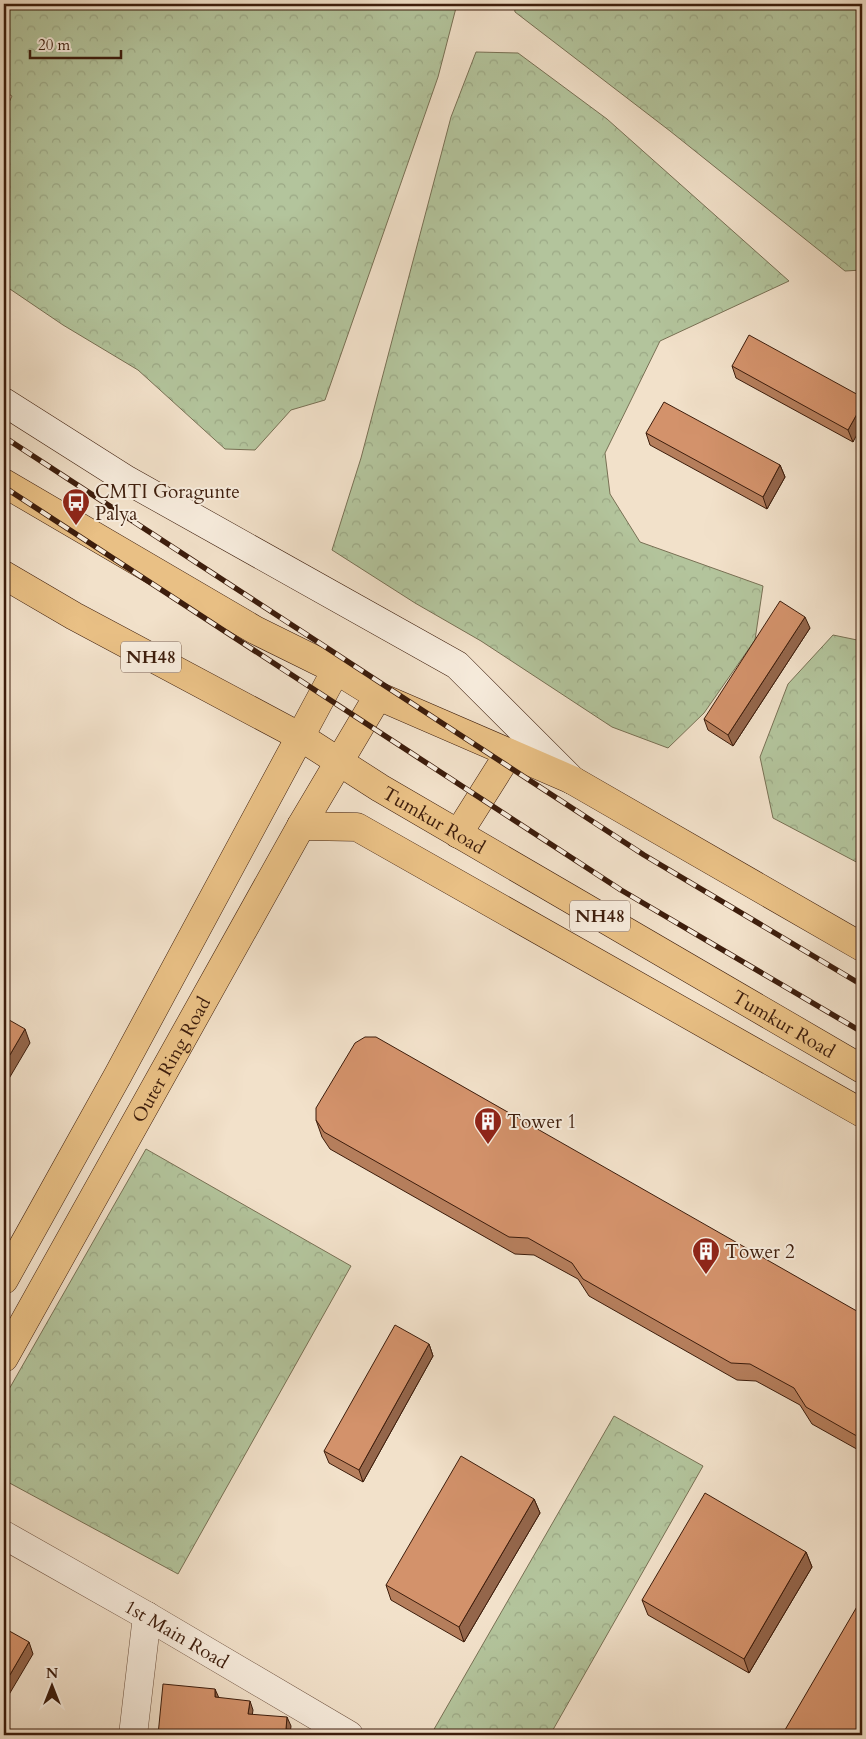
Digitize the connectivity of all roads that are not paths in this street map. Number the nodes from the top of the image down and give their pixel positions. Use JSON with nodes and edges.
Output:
{"nodes":[{"id":1,"x":4,"y":402,"type":"edge"},
{"id":2,"x":4,"y":483,"type":"edge"},
{"id":3,"x":4,"y":575,"type":"edge"},
{"id":4,"x":336,"y":670,"type":"junction"},
{"id":5,"x":378,"y":696,"type":"junction"},
{"id":6,"x":299,"y":736,"type":"junction"},
{"id":7,"x":509,"y":753,"type":"junction"},
{"id":8,"x":340,"y":762,"type":"junction"},
{"id":9,"x":572,"y":780,"type":"junction"},
{"id":10,"x":301,"y":826,"type":"junction"},
{"id":11,"x":458,"y":834,"type":"junction"},
{"id":12,"x":862,"y":947,"type":"edge"},
{"id":13,"x":862,"y":1068,"type":"edge"},
{"id":14,"x":862,"y":1113,"type":"edge"},
{"id":15,"x":4,"y":1280,"type":"edge"},
{"id":16,"x":4,"y":1358,"type":"edge"},
{"id":17,"x":4,"y":1535,"type":"edge"},
{"id":18,"x":147,"y":1616,"type":"junction"},
{"id":19,"x":133,"y":1735,"type":"edge"},
{"id":20,"x":349,"y":1735,"type":"edge"}],
"edges":[{"from":1,"to":9,"type":"street"},
{"from":2,"to":4,"type":"highway"},
{"from":3,"to":6,"type":"highway","name":"Tumkur Road","number":"NH48"},
{"from":4,"to":5,"type":"highway"},
{"from":4,"to":6,"type":"highway","name":"Outer Ring Road"},
{"from":5,"to":7,"type":"highway"},
{"from":5,"to":8,"type":"highway","name":"Outer Ring Road"},
{"from":6,"to":8,"type":"highway","name":"Tumkur Road","number":"NH48"},
{"from":6,"to":15,"type":"highway","name":"Outer Ring Road"},
{"from":7,"to":9,"type":"highway"},
{"from":7,"to":11,"type":"highway"},
{"from":8,"to":10,"type":"highway","name":"Outer Ring Road"},
{"from":8,"to":11,"type":"highway","name":"Tumkur Road","number":"NH48"},
{"from":9,"to":12,"type":"highway"},
{"from":10,"to":14,"type":"highway"},
{"from":10,"to":16,"type":"highway","name":"Outer Ring Road"},
{"from":11,"to":13,"type":"highway","name":"Tumkur Road","number":"NH48"},
{"from":17,"to":18,"type":"street","name":"1st Main Road"},
{"from":18,"to":19,"type":"street"},
{"from":18,"to":20,"type":"street","name":"1st Main Road"}]}
